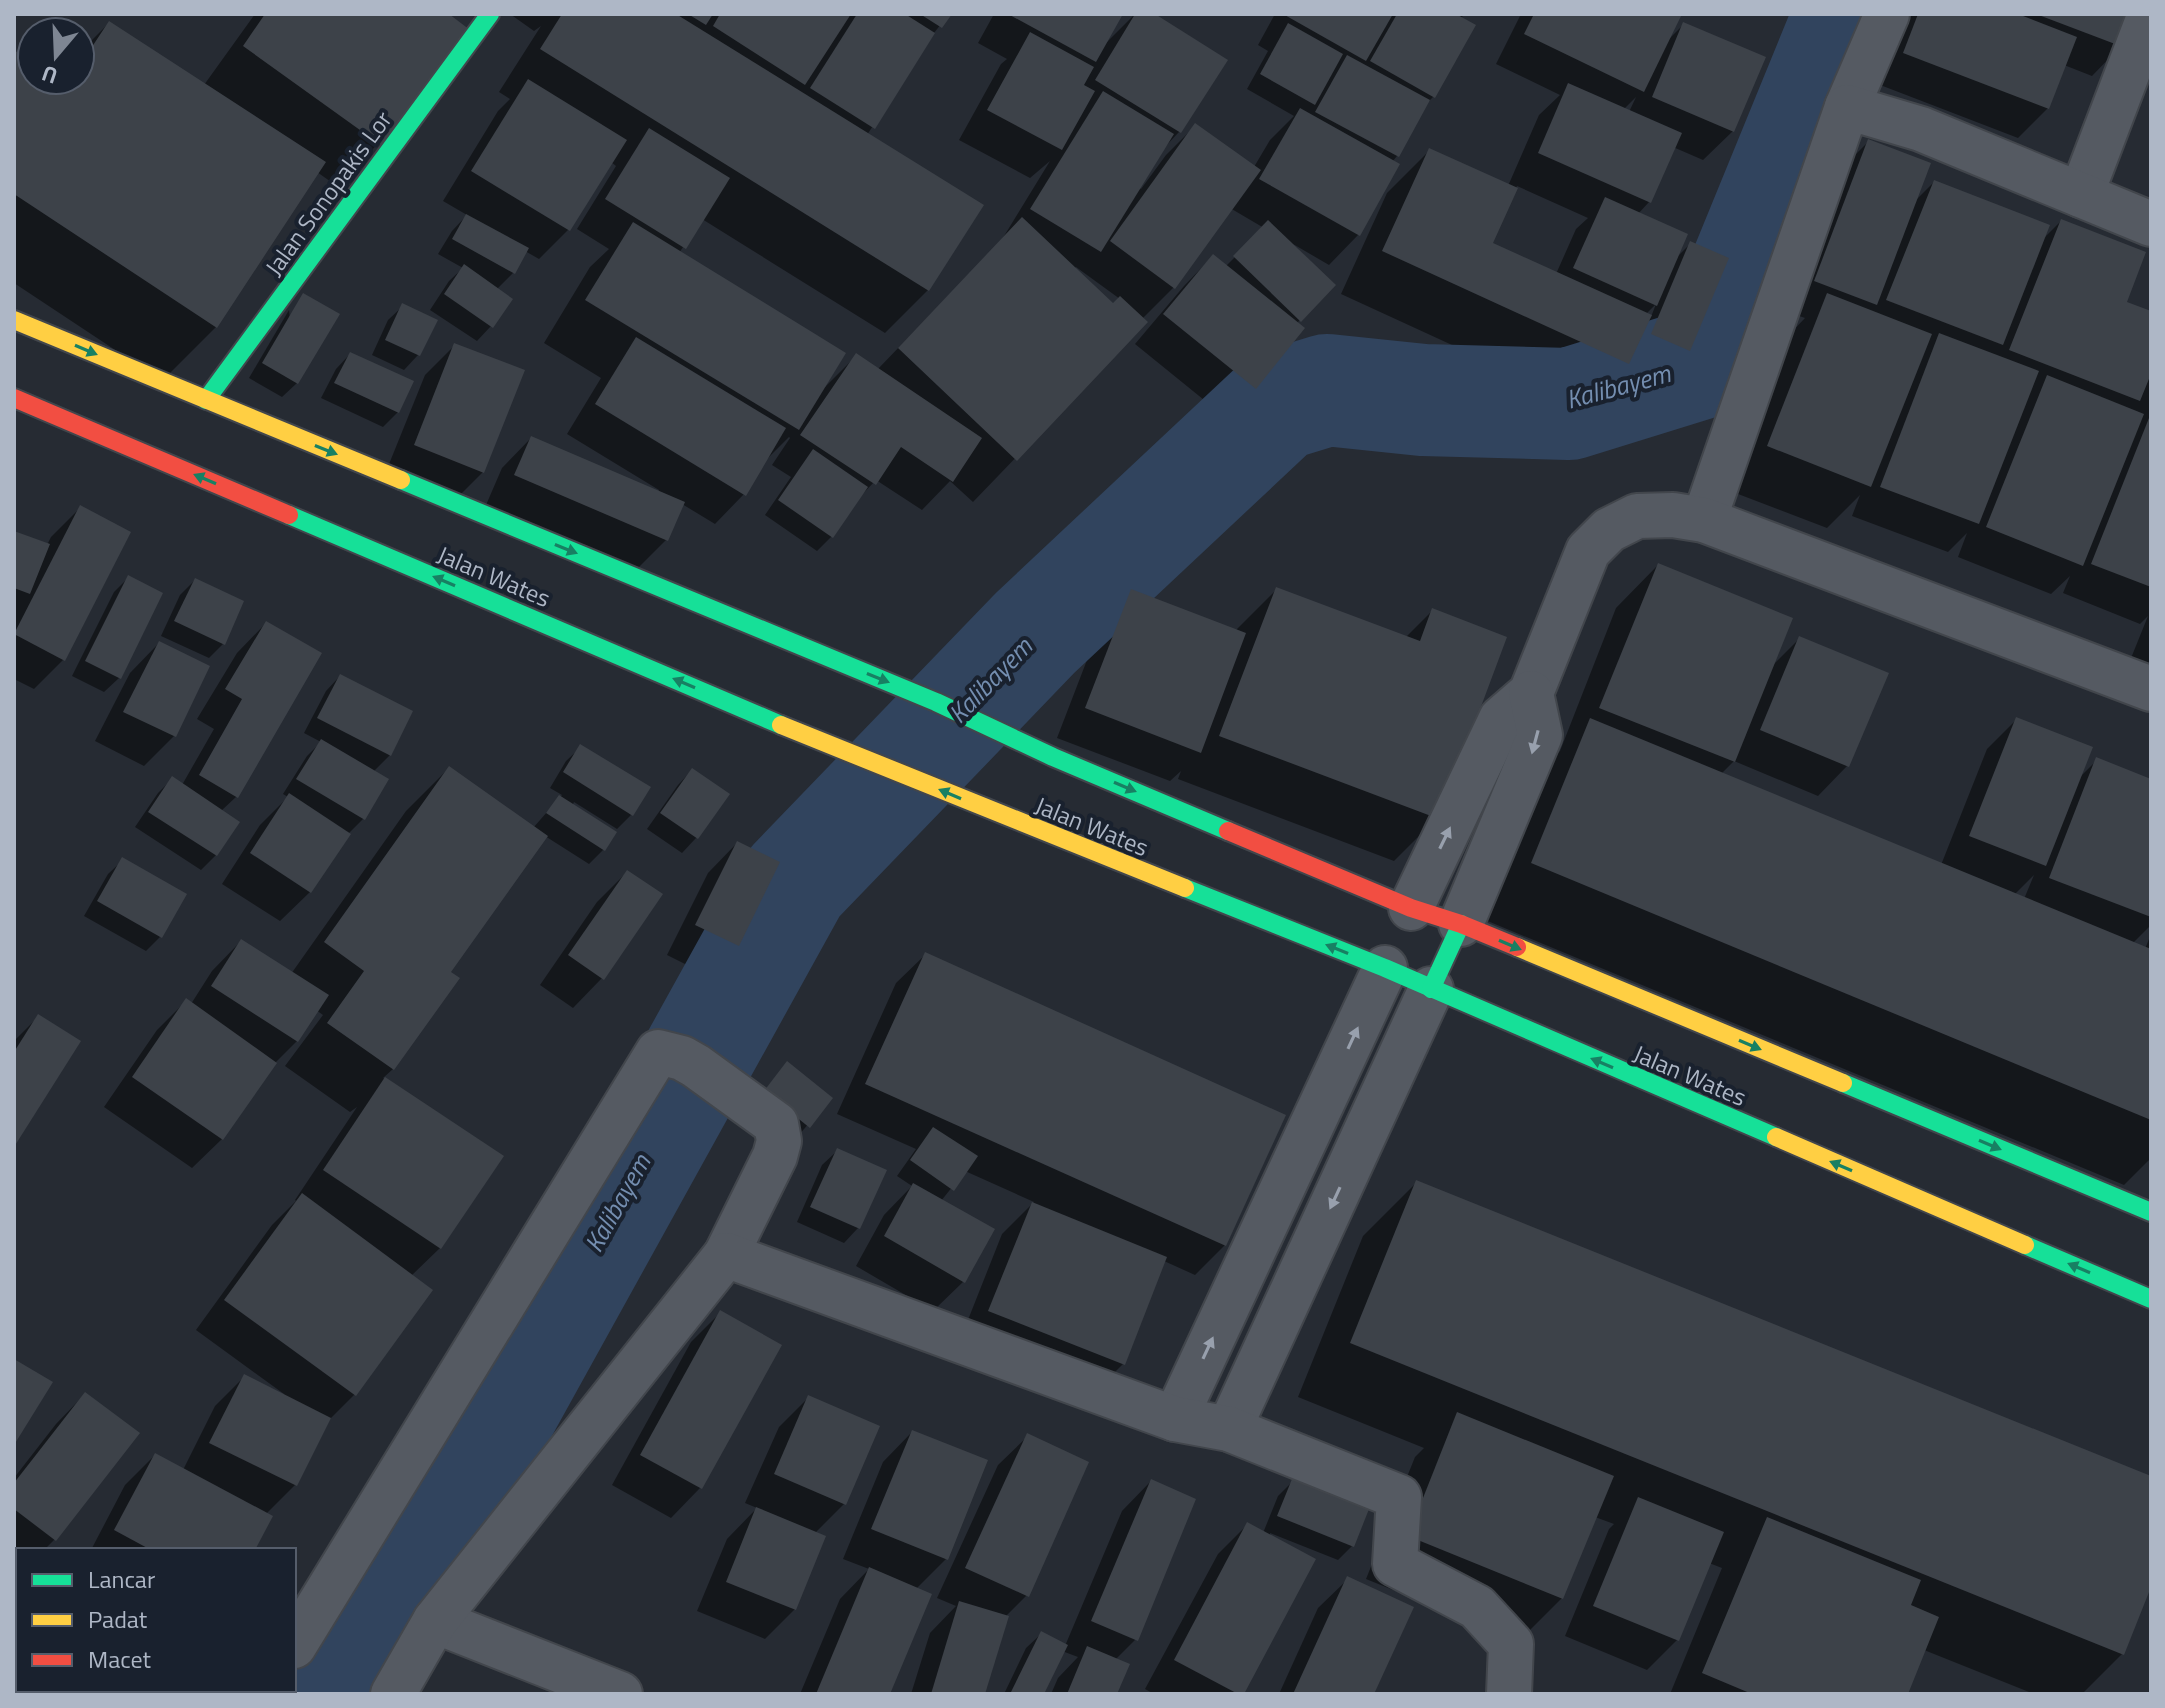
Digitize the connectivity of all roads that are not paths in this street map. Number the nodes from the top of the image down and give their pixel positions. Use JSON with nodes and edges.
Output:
{"nodes":[{"id":1,"x":490,"y":14,"type":"edge"},
{"id":2,"x":1887,"y":14,"type":"edge"},
{"id":3,"x":2150,"y":14,"type":"edge"},
{"id":4,"x":1847,"y":107,"type":"junction"},
{"id":5,"x":2081,"y":195,"type":"junction"},
{"id":6,"x":2151,"y":224,"type":"edge"},
{"id":7,"x":14,"y":320,"type":"edge"},
{"id":8,"x":14,"y":398,"type":"edge"},
{"id":9,"x":206,"y":400,"type":"junction"},
{"id":10,"x":1704,"y":520,"type":"junction"},
{"id":11,"x":2151,"y":689,"type":"edge"},
{"id":12,"x":1531,"y":693,"type":"junction"},
{"id":13,"x":1408,"y":914,"type":"junction"},
{"id":14,"x":1461,"y":924,"type":"junction"},
{"id":15,"x":1388,"y":962,"type":"junction"},
{"id":16,"x":1431,"y":989,"type":"junction"},
{"id":17,"x":2151,"y":1212,"type":"edge"},
{"id":18,"x":726,"y":1255,"type":"junction"},
{"id":19,"x":2151,"y":1299,"type":"edge"},
{"id":20,"x":1175,"y":1419,"type":"junction"},
{"id":21,"x":1229,"y":1429,"type":"junction"},
{"id":22,"x":435,"y":1621,"type":"junction"},
{"id":23,"x":296,"y":1643,"type":"edge"},
{"id":24,"x":393,"y":1694,"type":"edge"},
{"id":25,"x":620,"y":1694,"type":"edge"},
{"id":26,"x":1509,"y":1694,"type":"edge"}],
"edges":[{"from":1,"to":9,"type":"main road","name":"Jalan Sonopakis Lor"},
{"from":2,"to":4,"type":"street"},
{"from":3,"to":5,"type":"street"},
{"from":4,"to":5,"type":"street"},
{"from":4,"to":10,"type":"street"},
{"from":5,"to":6,"type":"street"},
{"from":7,"to":9,"type":"main road","name":"Jalan Wates","one_way":true},
{"from":15,"to":8,"type":"main road","name":"Jalan Wates","one_way":true},
{"from":9,"to":13,"type":"main road","name":"Jalan Wates","one_way":true},
{"from":10,"to":11,"type":"street"},
{"from":10,"to":12,"type":"street"},
{"from":13,"to":12,"type":"street","one_way":true},
{"from":12,"to":14,"type":"street","one_way":true},
{"from":13,"to":14,"type":"main road","name":"Jalan Wates"},
{"from":14,"to":16,"type":"main road"},
{"from":14,"to":17,"type":"main road","name":"Jalan Wates","one_way":true},
{"from":15,"to":16,"type":"main road","name":"Jalan Wates"},
{"from":20,"to":15,"type":"street","one_way":true},
{"from":19,"to":16,"type":"main road","name":"Jalan Wates","one_way":true},
{"from":16,"to":21,"type":"street","one_way":true},
{"from":18,"to":20,"type":"street"},
{"from":18,"to":22,"type":"street"},
{"from":18,"to":23,"type":"street"},
{"from":20,"to":21,"type":"street"},
{"from":21,"to":26,"type":"street"},
{"from":22,"to":24,"type":"street"},
{"from":22,"to":25,"type":"street"}]}
